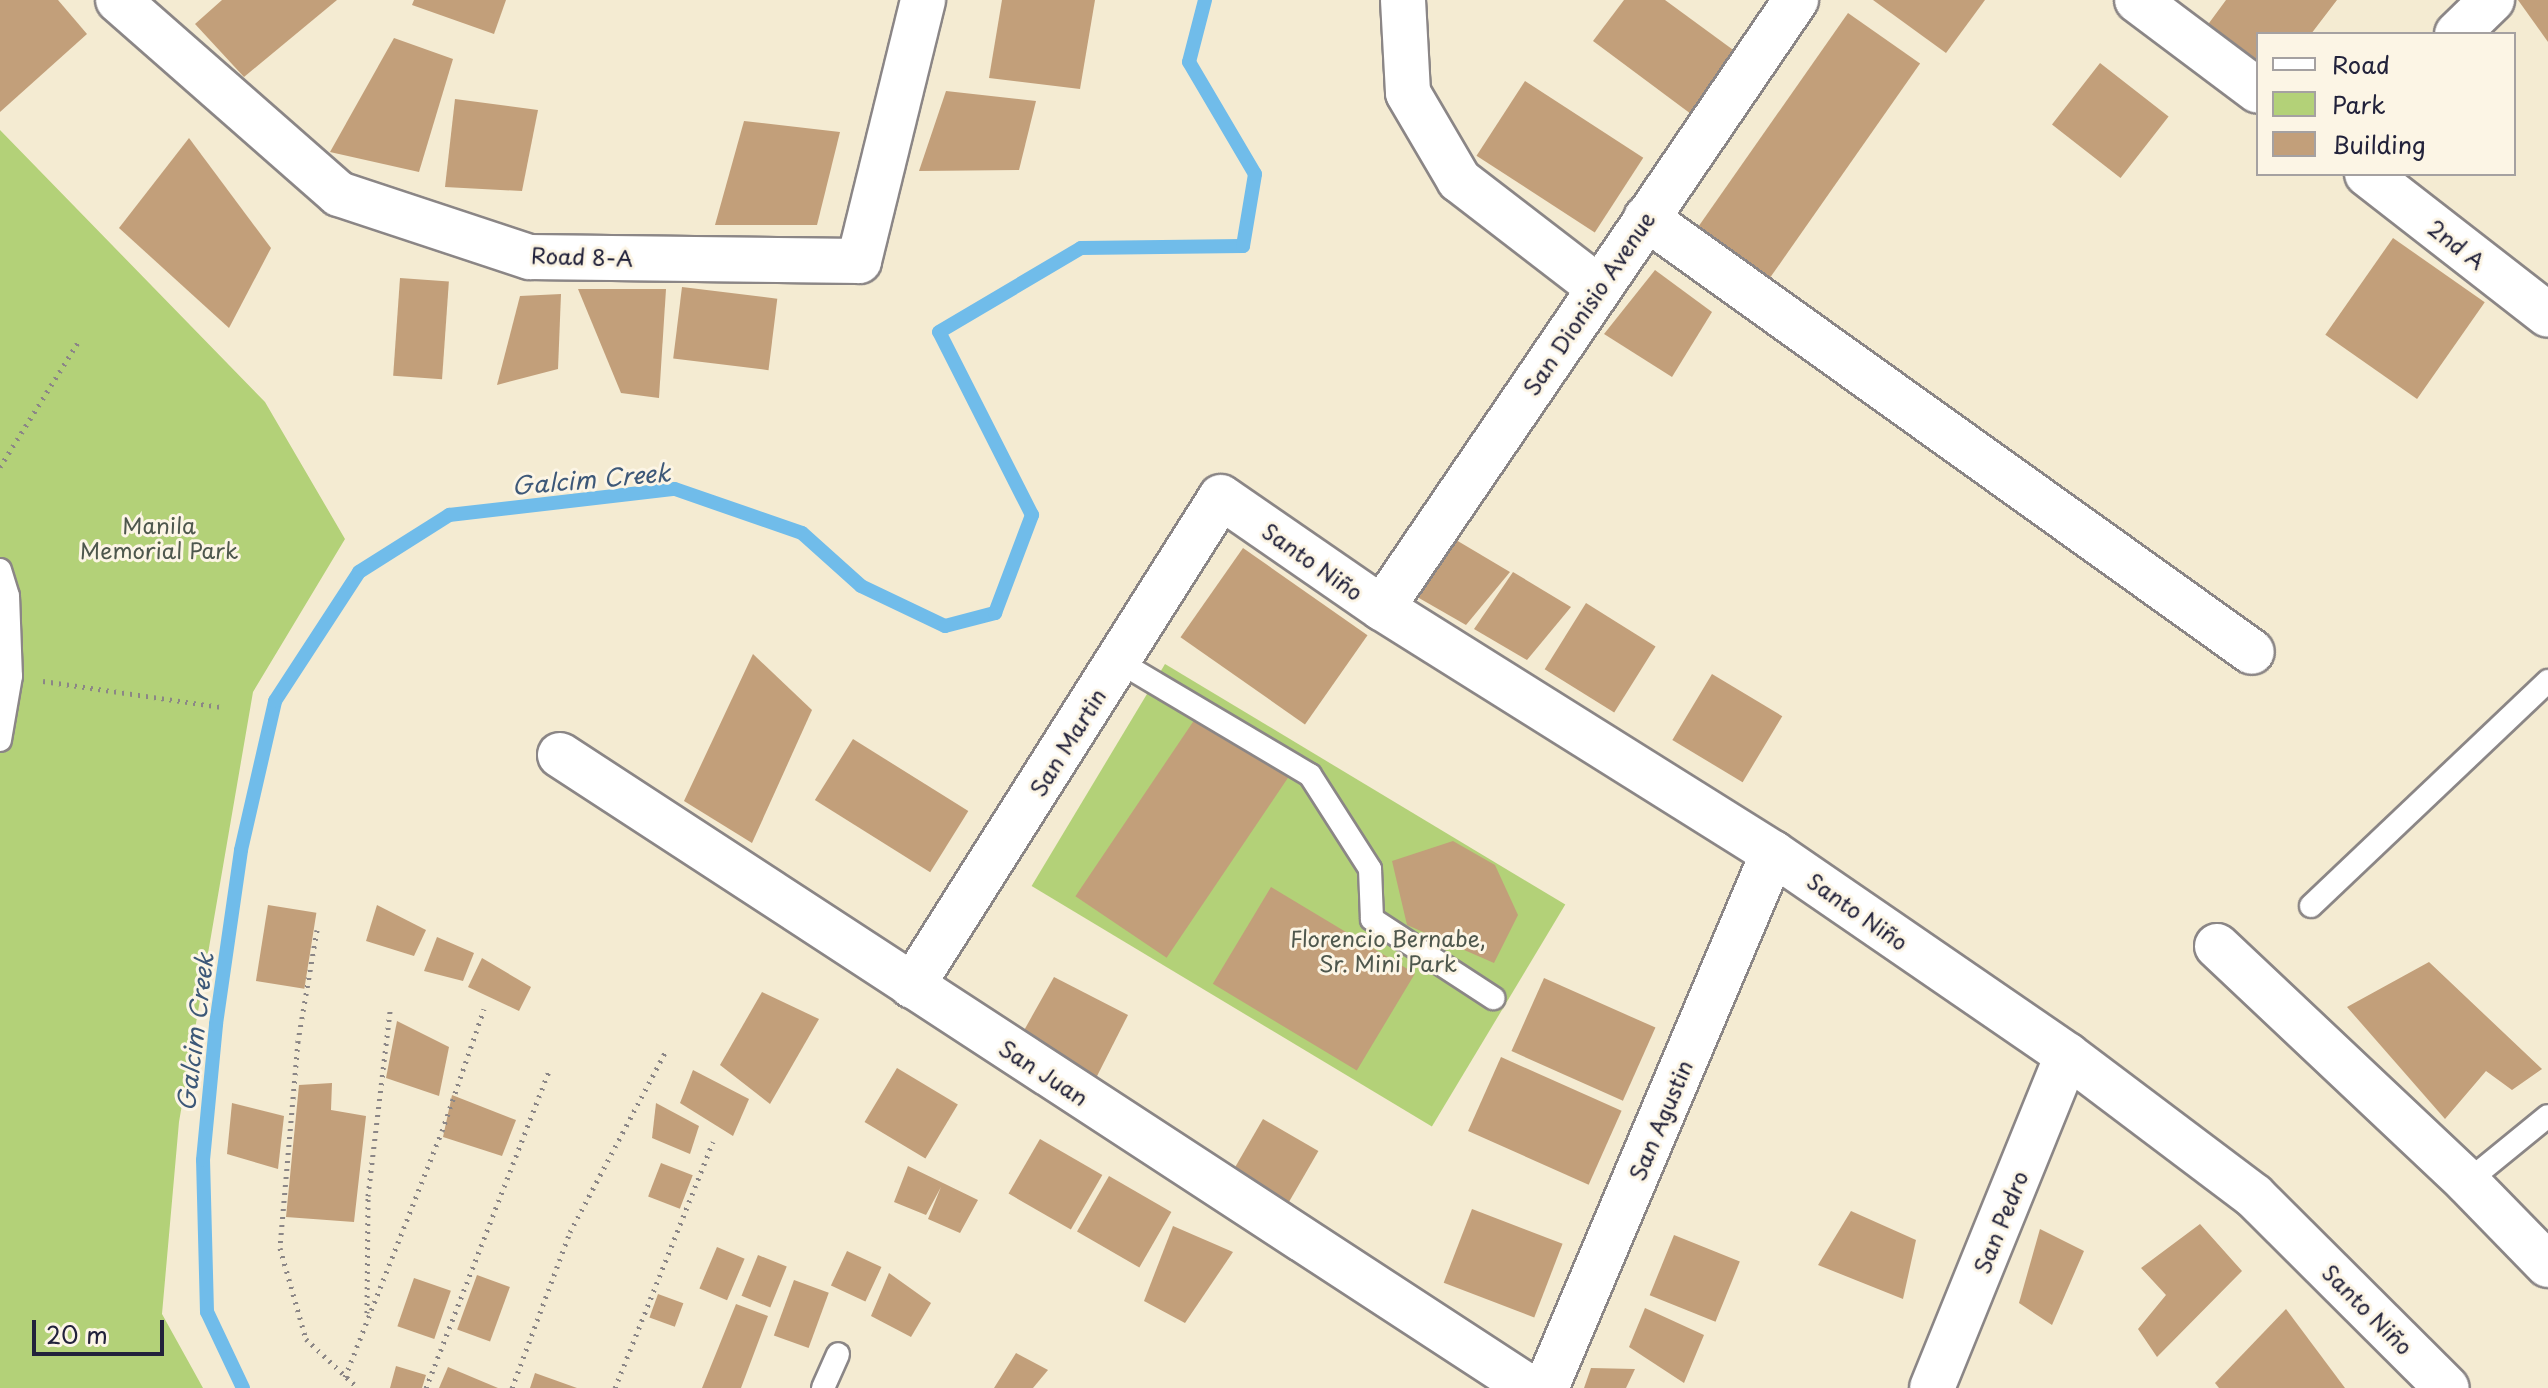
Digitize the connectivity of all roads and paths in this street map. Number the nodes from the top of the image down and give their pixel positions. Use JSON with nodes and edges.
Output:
{"nodes":[{"id":1,"x":118,"y":0,"type":"edge"},
{"id":2,"x":923,"y":0,"type":"edge"},
{"id":3,"x":1403,"y":0,"type":"edge"},
{"id":4,"x":1796,"y":0,"type":"edge"},
{"id":5,"x":2137,"y":0,"type":"edge"},
{"id":6,"x":2492,"y":0,"type":"edge"},
{"id":7,"x":2459,"y":32,"type":"edge"},
{"id":8,"x":2256,"y":89,"type":"edge"},
{"id":9,"x":2370,"y":176,"type":"edge"},
{"id":10,"x":1646,"y":218,"type":"junction"},
{"id":11,"x":1598,"y":287,"type":"junction"},
{"id":12,"x":2548,"y":315,"type":"edge"},
{"id":13,"x":78,"y":342,"type":"dead end"},
{"id":14,"x":0,"y":467,"type":"edge"},
{"id":15,"x":1221,"y":497,"type":"joint"},
{"id":16,"x":0,"y":570,"type":"edge"},
{"id":17,"x":1382,"y":608,"type":"junction"},
{"id":18,"x":2252,"y":652,"type":"dead end"},
{"id":19,"x":1118,"y":661,"type":"junction"},
{"id":20,"x":11,"y":676,"type":"junction"},
{"id":21,"x":2548,"y":681,"type":"edge"},
{"id":22,"x":222,"y":707,"type":"dead end"},
{"id":23,"x":0,"y":740,"type":"edge"},
{"id":24,"x":560,"y":755,"type":"dead end"},
{"id":25,"x":1773,"y":853,"type":"junction"},
{"id":26,"x":2311,"y":906,"type":"dead end"},
{"id":27,"x":317,"y":930,"type":"dead end"},
{"id":28,"x":2217,"y":946,"type":"dead end"},
{"id":29,"x":912,"y":986,"type":"junction"},
{"id":30,"x":1493,"y":998,"type":"dead end"},
{"id":31,"x":484,"y":1009,"type":"dead end"},
{"id":32,"x":390,"y":1011,"type":"dead end"},
{"id":33,"x":666,"y":1051,"type":"dead end"},
{"id":34,"x":2067,"y":1055,"type":"junction"},
{"id":35,"x":549,"y":1071,"type":"dead end"},
{"id":36,"x":2548,"y":1116,"type":"edge"},
{"id":37,"x":713,"y":1142,"type":"dead end"},
{"id":38,"x":2467,"y":1182,"type":"junction"},
{"id":39,"x":2548,"y":1265,"type":"edge"},
{"id":40,"x":366,"y":1318,"type":"junction"},
{"id":41,"x":838,"y":1354,"type":"dead end"},
{"id":42,"x":345,"y":1377,"type":"junction"},
{"id":43,"x":358,"y":1388,"type":"edge"},
{"id":44,"x":426,"y":1388,"type":"edge"},
{"id":45,"x":512,"y":1388,"type":"edge"},
{"id":46,"x":615,"y":1388,"type":"edge"},
{"id":47,"x":823,"y":1388,"type":"edge"},
{"id":48,"x":1530,"y":1388,"type":"edge"},
{"id":49,"x":1546,"y":1388,"type":"edge"},
{"id":50,"x":1932,"y":1388,"type":"edge"},
{"id":51,"x":2447,"y":1388,"type":"edge"}],
"edges":[{"from":1,"to":2,"type":"street","name":"Road 8-A"},
{"from":3,"to":11,"type":"street"},
{"from":4,"to":10,"type":"street","name":"San Dionisio Avenue"},
{"from":5,"to":8,"type":"street"},
{"from":6,"to":7,"type":"street"},
{"from":9,"to":12,"type":"street","name":"2nd A"},
{"from":10,"to":11,"type":"street","name":"San Dionisio Avenue"},
{"from":10,"to":18,"type":"street"},
{"from":11,"to":17,"type":"street","name":"San Dionisio Avenue"},
{"from":13,"to":14,"type":"path"},
{"from":15,"to":17,"type":"street","name":"Santo Niño"},
{"from":15,"to":19,"type":"street","name":"San Martin"},
{"from":16,"to":20,"type":"lane"},
{"from":17,"to":25,"type":"street","name":"Santo Niño"},
{"from":19,"to":29,"type":"street","name":"San Martin"},
{"from":19,"to":30,"type":"lane"},
{"from":20,"to":22,"type":"path"},
{"from":20,"to":23,"type":"lane"},
{"from":21,"to":26,"type":"lane"},
{"from":24,"to":29,"type":"street","name":"San Juan"},
{"from":25,"to":34,"type":"street","name":"Santo Niño"},
{"from":25,"to":49,"type":"street","name":"San Agustin"},
{"from":27,"to":42,"type":"path"},
{"from":28,"to":38,"type":"street"},
{"from":29,"to":48,"type":"street","name":"San Juan"},
{"from":31,"to":40,"type":"path"},
{"from":32,"to":40,"type":"path"},
{"from":33,"to":45,"type":"path"},
{"from":34,"to":50,"type":"street","name":"San Pedro"},
{"from":34,"to":51,"type":"street","name":"Santo Niño"},
{"from":35,"to":44,"type":"path"},
{"from":36,"to":38,"type":"lane"},
{"from":37,"to":46,"type":"path"},
{"from":38,"to":39,"type":"street"},
{"from":40,"to":42,"type":"path"},
{"from":41,"to":47,"type":"lane"},
{"from":42,"to":43,"type":"path"}]}
